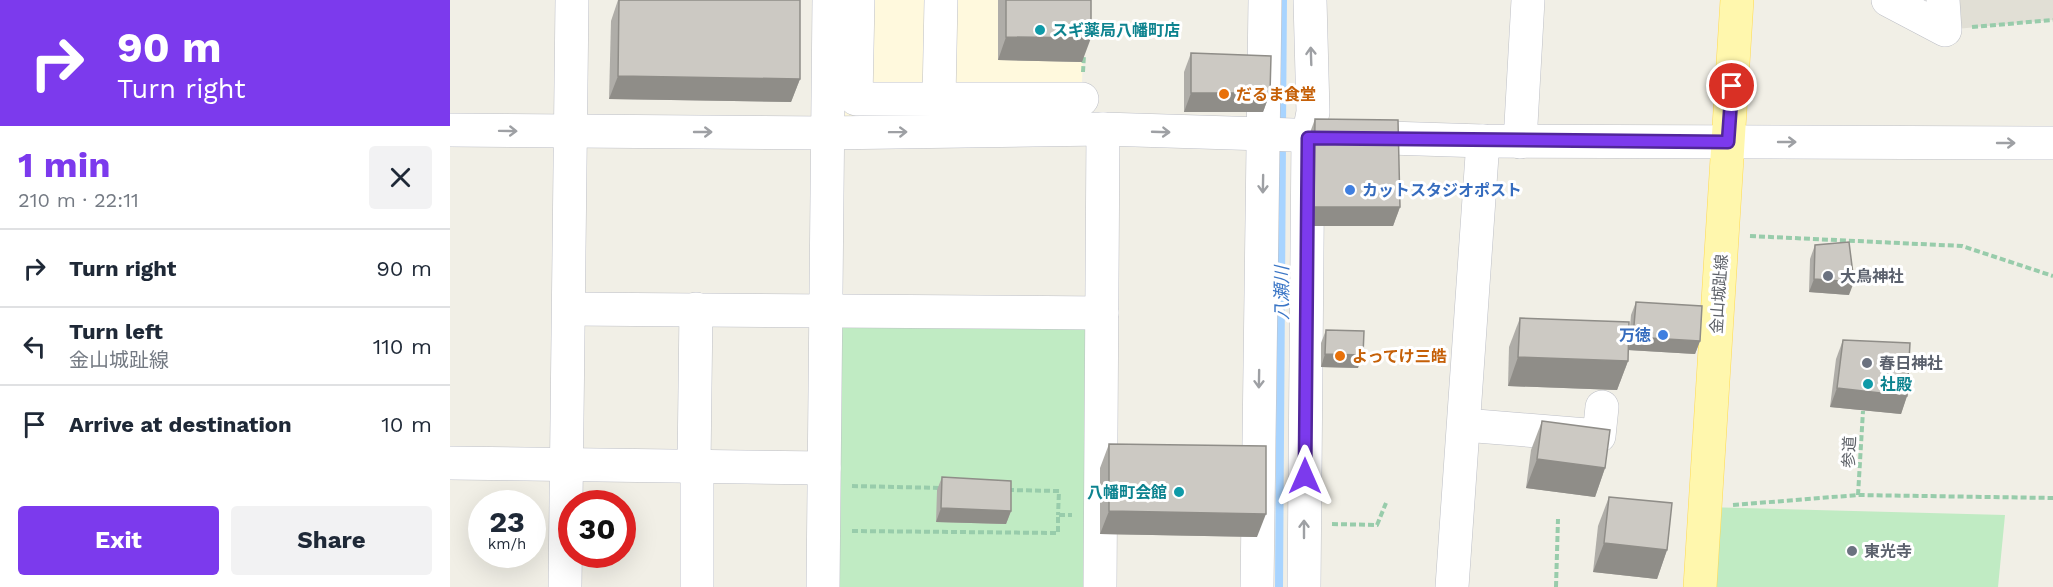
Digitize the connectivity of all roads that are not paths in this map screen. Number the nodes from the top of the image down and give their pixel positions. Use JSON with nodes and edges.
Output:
{"nodes":[{"id":1,"x":572,"y":0,"type":"edge"},
{"id":2,"x":829,"y":0,"type":"edge"},
{"id":3,"x":858,"y":0,"type":"edge"},
{"id":4,"x":941,"y":0,"type":"edge"},
{"id":5,"x":1265,"y":0,"type":"edge"},
{"id":6,"x":1310,"y":0,"type":"edge"},
{"id":7,"x":1528,"y":0,"type":"edge"},
{"id":8,"x":1737,"y":0,"type":"edge"},
{"id":9,"x":1888,"y":0,"type":"edge"},
{"id":10,"x":1943,"y":15,"type":"edge"},
{"id":11,"x":939,"y":99,"type":"junction"},
{"id":12,"x":1082,"y":99,"type":"road end"},
{"id":13,"x":1005,"y":115,"type":"junction"},
{"id":14,"x":1103,"y":129,"type":"junction"},
{"id":15,"x":450,"y":130,"type":"edge"},
{"id":16,"x":572,"y":132,"type":"junction"},
{"id":17,"x":827,"y":133,"type":"junction"},
{"id":18,"x":1264,"y":136,"type":"junction"},
{"id":19,"x":1308,"y":138,"type":"junction"},
{"id":20,"x":1483,"y":141,"type":"junction"},
{"id":21,"x":1520,"y":142,"type":"junction"},
{"id":22,"x":1728,"y":142,"type":"junction"},
{"id":23,"x":2053,"y":143,"type":"edge"},
{"id":24,"x":569,"y":309,"type":"junction"},
{"id":25,"x":696,"y":309,"type":"junction"},
{"id":26,"x":826,"y":310,"type":"junction"},
{"id":27,"x":1102,"y":313,"type":"junction"},
{"id":28,"x":1602,"y":407,"type":"dead end"},
{"id":29,"x":1464,"y":425,"type":"junction"},
{"id":30,"x":450,"y":463,"type":"edge"},
{"id":31,"x":567,"y":465,"type":"junction"},
{"id":32,"x":696,"y":466,"type":"junction"},
{"id":33,"x":824,"y":476,"type":"junction"},
{"id":34,"x":565,"y":587,"type":"edge"},
{"id":35,"x":697,"y":587,"type":"edge"},
{"id":36,"x":823,"y":587,"type":"edge"},
{"id":37,"x":1100,"y":587,"type":"edge"},
{"id":38,"x":1257,"y":587,"type":"edge"},
{"id":39,"x":1305,"y":587,"type":"edge"},
{"id":40,"x":1452,"y":587,"type":"edge"},
{"id":41,"x":1700,"y":587,"type":"edge"}],
"edges":[{"from":1,"to":16,"type":"street"},
{"from":2,"to":17,"type":"street"},
{"from":3,"to":11,"type":"street"},
{"from":4,"to":11,"type":"street"},
{"from":5,"to":18,"type":"street"},
{"from":19,"to":6,"type":"street","one_way":true},
{"from":7,"to":21,"type":"street"},
{"from":8,"to":22,"type":"main road","name":"金山城趾線"},
{"from":9,"to":10,"type":"street"},
{"from":11,"to":13,"type":"street"},
{"from":12,"to":13,"type":"street"},
{"from":13,"to":14,"type":"street"},
{"from":17,"to":13,"type":"street","one_way":true},
{"from":14,"to":18,"type":"street","one_way":true},
{"from":14,"to":27,"type":"street"},
{"from":15,"to":16,"type":"street","one_way":true},
{"from":16,"to":17,"type":"street","one_way":true},
{"from":16,"to":24,"type":"street"},
{"from":17,"to":26,"type":"street"},
{"from":18,"to":19,"type":"street"},
{"from":18,"to":38,"type":"street","one_way":true},
{"from":19,"to":20,"type":"street"},
{"from":39,"to":19,"type":"street","one_way":true},
{"from":20,"to":21,"type":"street"},
{"from":20,"to":29,"type":"street"},
{"from":21,"to":22,"type":"street"},
{"from":22,"to":23,"type":"street","one_way":true},
{"from":22,"to":41,"type":"main road","name":"金山城趾線"},
{"from":24,"to":25,"type":"street"},
{"from":24,"to":31,"type":"street"},
{"from":25,"to":26,"type":"street"},
{"from":25,"to":32,"type":"street"},
{"from":26,"to":27,"type":"street"},
{"from":26,"to":33,"type":"street"},
{"from":27,"to":37,"type":"street"},
{"from":28,"to":29,"type":"street"},
{"from":29,"to":40,"type":"street"},
{"from":30,"to":31,"type":"street"},
{"from":31,"to":32,"type":"street"},
{"from":31,"to":34,"type":"street"},
{"from":32,"to":33,"type":"street"},
{"from":32,"to":35,"type":"street"},
{"from":33,"to":36,"type":"street"}]}
